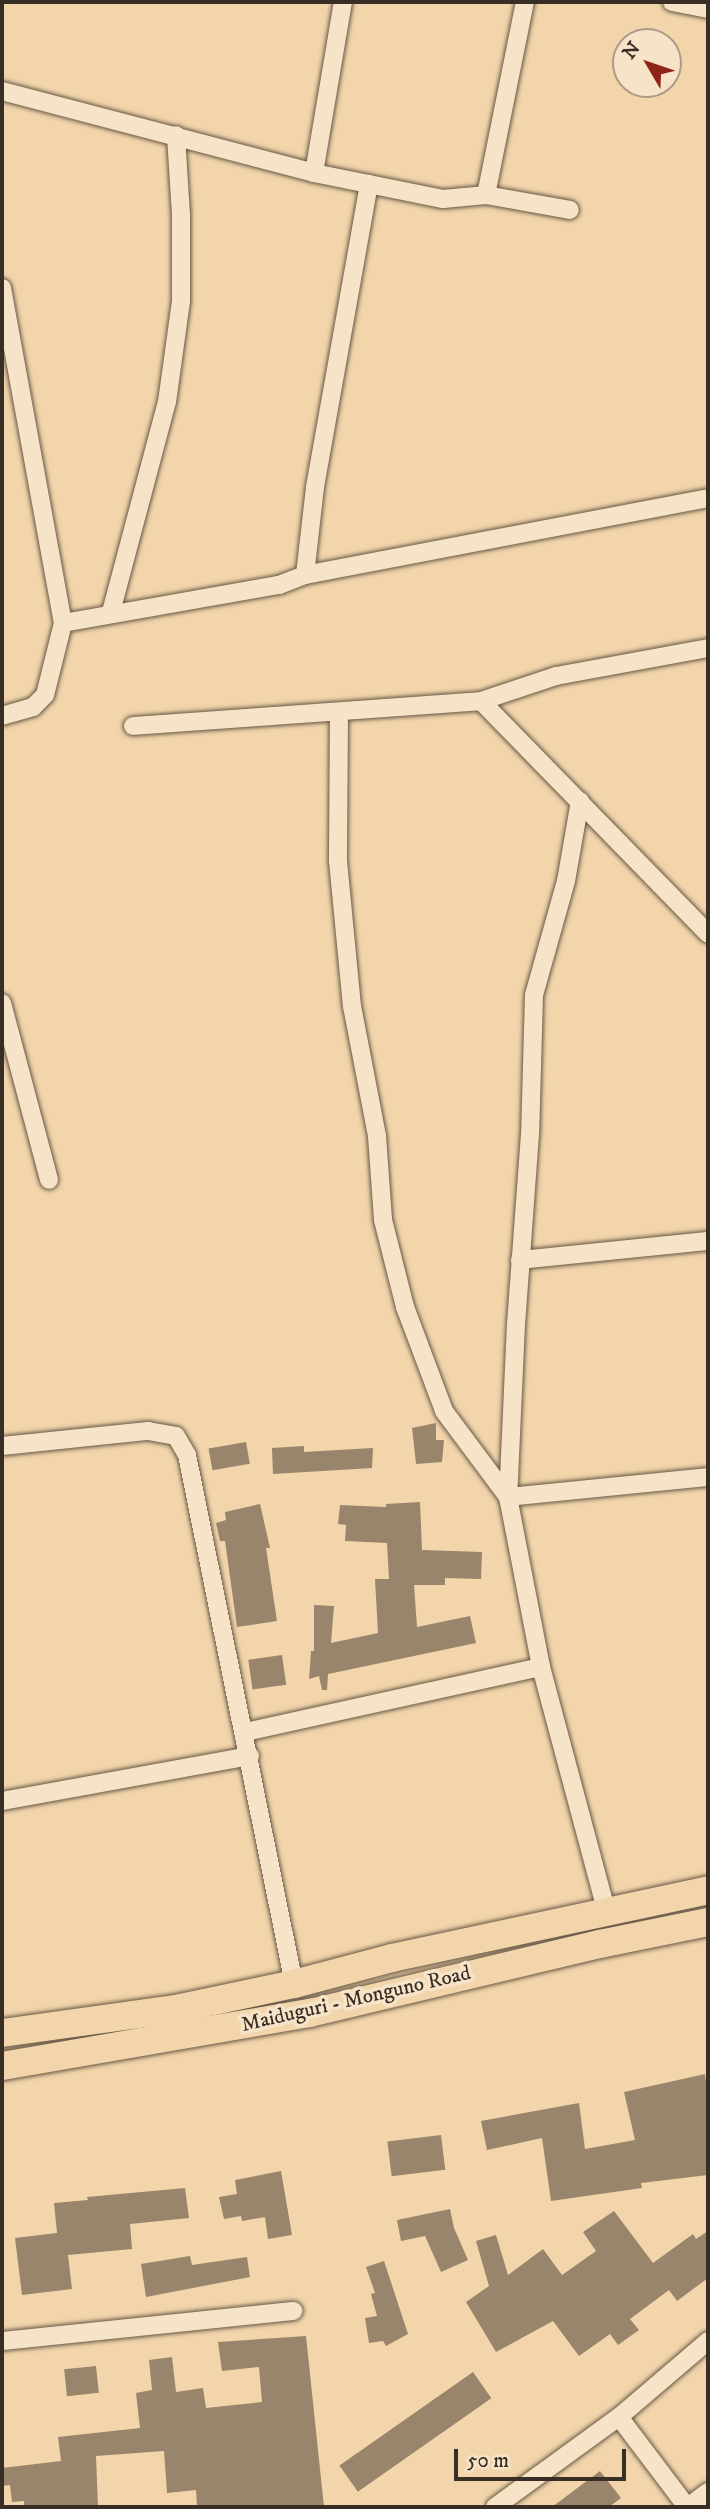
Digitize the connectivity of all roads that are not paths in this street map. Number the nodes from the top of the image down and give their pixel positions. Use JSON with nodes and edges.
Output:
{"nodes":[{"id":1,"x":342,"y":2,"type":"edge"},
{"id":2,"x":525,"y":2,"type":"edge"},
{"id":3,"x":672,"y":2,"type":"edge"},
{"id":4,"x":708,"y":9,"type":"edge"},
{"id":5,"x":2,"y":91,"type":"edge"},
{"id":6,"x":176,"y":135,"type":"junction"},
{"id":7,"x":314,"y":173,"type":"junction"},
{"id":8,"x":369,"y":184,"type":"junction"},
{"id":9,"x":486,"y":195,"type":"junction"},
{"id":10,"x":570,"y":210,"type":"dead end"},
{"id":11,"x":2,"y":288,"type":"edge"},
{"id":12,"x":708,"y":498,"type":"edge"},
{"id":13,"x":305,"y":575,"type":"junction"},
{"id":14,"x":111,"y":612,"type":"junction"},
{"id":15,"x":62,"y":623,"type":"junction"},
{"id":16,"x":708,"y":648,"type":"edge"},
{"id":17,"x":481,"y":701,"type":"junction"},
{"id":18,"x":339,"y":712,"type":"junction"},
{"id":19,"x":2,"y":716,"type":"edge"},
{"id":20,"x":133,"y":726,"type":"dead end"},
{"id":21,"x":580,"y":801,"type":"junction"},
{"id":22,"x":708,"y":934,"type":"edge"},
{"id":23,"x":2,"y":1003,"type":"edge"},
{"id":24,"x":49,"y":1180,"type":"dead end"},
{"id":25,"x":708,"y":1241,"type":"edge"},
{"id":26,"x":520,"y":1260,"type":"junction"},
{"id":27,"x":2,"y":1446,"type":"edge"},
{"id":28,"x":708,"y":1477,"type":"edge"},
{"id":29,"x":508,"y":1497,"type":"junction"},
{"id":30,"x":541,"y":1667,"type":"junction"},
{"id":31,"x":245,"y":1732,"type":"junction"},
{"id":32,"x":250,"y":1756,"type":"junction"},
{"id":33,"x":2,"y":1801,"type":"edge"},
{"id":34,"x":708,"y":1890,"type":"edge"},
{"id":35,"x":607,"y":1914,"type":"junction"},
{"id":36,"x":708,"y":1922,"type":"edge"},
{"id":37,"x":294,"y":1984,"type":"junction"},
{"id":38,"x":2,"y":2033,"type":"edge"},
{"id":39,"x":2,"y":2066,"type":"edge"},
{"id":40,"x":293,"y":2311,"type":"dead end"},
{"id":41,"x":2,"y":2341,"type":"edge"},
{"id":42,"x":708,"y":2341,"type":"edge"},
{"id":43,"x":619,"y":2417,"type":"junction"},
{"id":44,"x":708,"y":2492,"type":"edge"},
{"id":45,"x":495,"y":2507,"type":"edge"},
{"id":46,"x":688,"y":2507,"type":"edge"}],
"edges":[{"from":1,"to":7,"type":"street"},
{"from":2,"to":9,"type":"street"},
{"from":3,"to":4,"type":"street"},
{"from":5,"to":6,"type":"street"},
{"from":6,"to":7,"type":"street"},
{"from":6,"to":14,"type":"street"},
{"from":7,"to":8,"type":"street"},
{"from":8,"to":9,"type":"street"},
{"from":8,"to":13,"type":"street"},
{"from":9,"to":10,"type":"street"},
{"from":11,"to":15,"type":"street"},
{"from":12,"to":13,"type":"street"},
{"from":13,"to":14,"type":"street"},
{"from":14,"to":15,"type":"street"},
{"from":15,"to":19,"type":"street"},
{"from":16,"to":17,"type":"street"},
{"from":17,"to":18,"type":"street"},
{"from":17,"to":21,"type":"street"},
{"from":18,"to":20,"type":"street"},
{"from":18,"to":29,"type":"street"},
{"from":21,"to":22,"type":"street"},
{"from":21,"to":26,"type":"street"},
{"from":23,"to":24,"type":"street"},
{"from":25,"to":26,"type":"street"},
{"from":26,"to":29,"type":"street"},
{"from":27,"to":31,"type":"street"},
{"from":28,"to":29,"type":"street"},
{"from":29,"to":30,"type":"street"},
{"from":30,"to":31,"type":"street"},
{"from":30,"to":35,"type":"street"},
{"from":31,"to":32,"type":"street"},
{"from":32,"to":33,"type":"street"},
{"from":32,"to":37,"type":"street"},
{"from":34,"to":35,"type":"main road","name":"Maiduguri - Monguno Road"},
{"from":35,"to":37,"type":"main road","name":"Maiduguri - Monguno Road"},
{"from":36,"to":39,"type":"main road","name":"Maiduguri - Monguno Road"},
{"from":37,"to":38,"type":"main road","name":"Maiduguri - Monguno Road"},
{"from":40,"to":41,"type":"street"},
{"from":42,"to":43,"type":"street"},
{"from":43,"to":45,"type":"street"},
{"from":43,"to":46,"type":"street"},
{"from":44,"to":46,"type":"street"}]}
